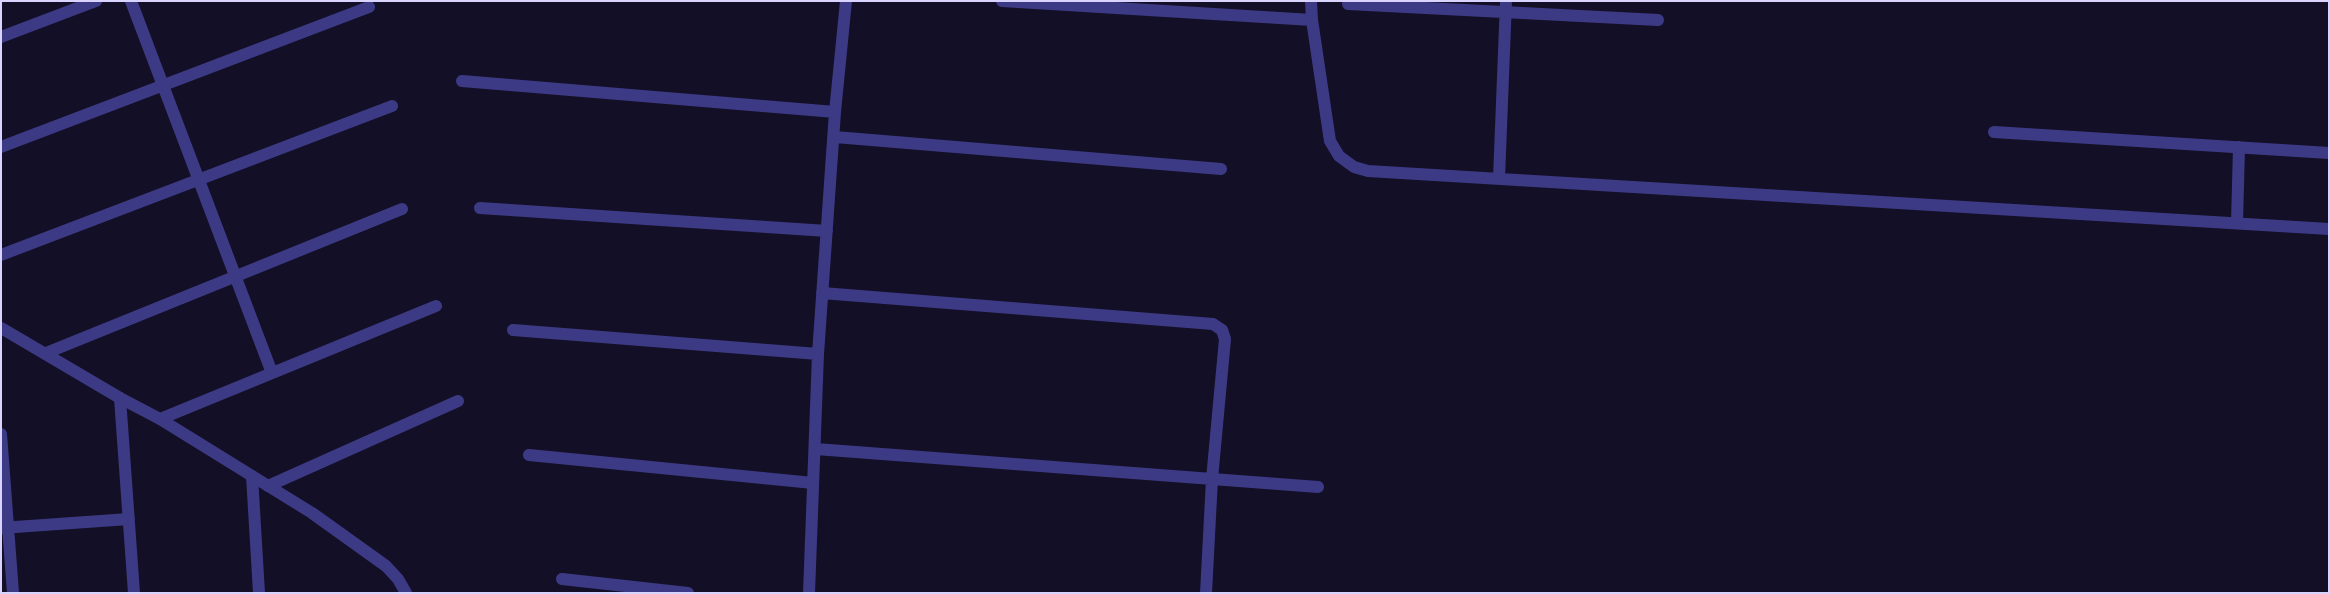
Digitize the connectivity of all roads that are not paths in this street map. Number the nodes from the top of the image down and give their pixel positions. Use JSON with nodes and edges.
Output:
{"nodes":[{"id":1,"x":96,"y":1,"type":"edge"},
{"id":2,"x":131,"y":1,"type":"edge"},
{"id":3,"x":846,"y":1,"type":"edge"},
{"id":4,"x":1002,"y":1,"type":"edge"},
{"id":5,"x":1311,"y":1,"type":"edge"},
{"id":6,"x":1348,"y":4,"type":"dead end"},
{"id":7,"x":1506,"y":7,"type":"edge"},
{"id":8,"x":369,"y":8,"type":"dead end"},
{"id":9,"x":1312,"y":20,"type":"junction"},
{"id":10,"x":1658,"y":20,"type":"dead end"},
{"id":11,"x":1,"y":37,"type":"edge"},
{"id":12,"x":462,"y":81,"type":"dead end"},
{"id":13,"x":163,"y":86,"type":"junction"},
{"id":14,"x":392,"y":106,"type":"dead end"},
{"id":15,"x":835,"y":112,"type":"junction"},
{"id":16,"x":1994,"y":132,"type":"dead end"},
{"id":17,"x":835,"y":137,"type":"junction"},
{"id":18,"x":1,"y":147,"type":"edge"},
{"id":19,"x":2239,"y":147,"type":"junction"},
{"id":20,"x":2329,"y":153,"type":"edge"},
{"id":21,"x":1222,"y":169,"type":"dead end"},
{"id":22,"x":1499,"y":178,"type":"junction"},
{"id":23,"x":199,"y":179,"type":"junction"},
{"id":24,"x":480,"y":208,"type":"dead end"},
{"id":25,"x":402,"y":209,"type":"dead end"},
{"id":26,"x":2237,"y":223,"type":"junction"},
{"id":27,"x":2329,"y":229,"type":"edge"},
{"id":28,"x":827,"y":231,"type":"junction"},
{"id":29,"x":1,"y":255,"type":"edge"},
{"id":30,"x":236,"y":277,"type":"junction"},
{"id":31,"x":822,"y":293,"type":"junction"},
{"id":32,"x":436,"y":306,"type":"dead end"},
{"id":33,"x":1,"y":328,"type":"edge"},
{"id":34,"x":513,"y":330,"type":"dead end"},
{"id":35,"x":46,"y":353,"type":"junction"},
{"id":36,"x":818,"y":354,"type":"junction"},
{"id":37,"x":272,"y":373,"type":"junction"},
{"id":38,"x":120,"y":398,"type":"junction"},
{"id":39,"x":458,"y":400,"type":"dead end"},
{"id":40,"x":160,"y":419,"type":"junction"},
{"id":41,"x":1,"y":434,"type":"edge"},
{"id":42,"x":816,"y":449,"type":"junction"},
{"id":43,"x":529,"y":455,"type":"dead end"},
{"id":44,"x":252,"y":476,"type":"junction"},
{"id":45,"x":1212,"y":479,"type":"junction"},
{"id":46,"x":813,"y":483,"type":"junction"},
{"id":47,"x":268,"y":486,"type":"junction"},
{"id":48,"x":1318,"y":487,"type":"dead end"},
{"id":49,"x":129,"y":518,"type":"junction"},
{"id":50,"x":5,"y":528,"type":"edge"},
{"id":51,"x":562,"y":579,"type":"dead end"},
{"id":52,"x":13,"y":593,"type":"edge"},
{"id":53,"x":134,"y":593,"type":"edge"},
{"id":54,"x":259,"y":593,"type":"edge"},
{"id":55,"x":406,"y":593,"type":"edge"},
{"id":56,"x":688,"y":593,"type":"edge"},
{"id":57,"x":809,"y":593,"type":"edge"},
{"id":58,"x":1206,"y":593,"type":"edge"}],
"edges":[{"from":1,"to":11,"type":"street"},
{"from":2,"to":13,"type":"street"},
{"from":3,"to":15,"type":"street"},
{"from":4,"to":9,"type":"street"},
{"from":5,"to":9,"type":"street"},
{"from":6,"to":7,"type":"street"},
{"from":7,"to":10,"type":"street"},
{"from":7,"to":22,"type":"street"},
{"from":8,"to":13,"type":"street"},
{"from":9,"to":22,"type":"street"},
{"from":12,"to":15,"type":"street"},
{"from":13,"to":18,"type":"street"},
{"from":13,"to":23,"type":"street"},
{"from":14,"to":23,"type":"street"},
{"from":15,"to":17,"type":"street"},
{"from":16,"to":19,"type":"street"},
{"from":17,"to":21,"type":"street"},
{"from":17,"to":28,"type":"street"},
{"from":19,"to":20,"type":"street"},
{"from":19,"to":26,"type":"street"},
{"from":22,"to":26,"type":"street"},
{"from":23,"to":29,"type":"street"},
{"from":23,"to":30,"type":"street"},
{"from":24,"to":28,"type":"street"},
{"from":25,"to":30,"type":"street"},
{"from":26,"to":27,"type":"street"},
{"from":28,"to":31,"type":"street"},
{"from":30,"to":35,"type":"street"},
{"from":30,"to":37,"type":"street"},
{"from":31,"to":36,"type":"street"},
{"from":31,"to":45,"type":"street"},
{"from":32,"to":37,"type":"street"},
{"from":33,"to":35,"type":"street"},
{"from":34,"to":36,"type":"street"},
{"from":35,"to":38,"type":"street"},
{"from":36,"to":42,"type":"street"},
{"from":37,"to":40,"type":"street"},
{"from":38,"to":40,"type":"street"},
{"from":38,"to":49,"type":"street"},
{"from":39,"to":47,"type":"street"},
{"from":40,"to":44,"type":"street"},
{"from":41,"to":50,"type":"street"},
{"from":42,"to":45,"type":"street"},
{"from":42,"to":46,"type":"street"},
{"from":43,"to":46,"type":"street"},
{"from":44,"to":47,"type":"street"},
{"from":44,"to":54,"type":"street"},
{"from":45,"to":48,"type":"street"},
{"from":45,"to":58,"type":"street"},
{"from":46,"to":57,"type":"street"},
{"from":47,"to":55,"type":"street"},
{"from":49,"to":50,"type":"street"},
{"from":49,"to":53,"type":"street"},
{"from":50,"to":52,"type":"street"},
{"from":51,"to":56,"type":"street"}]}
